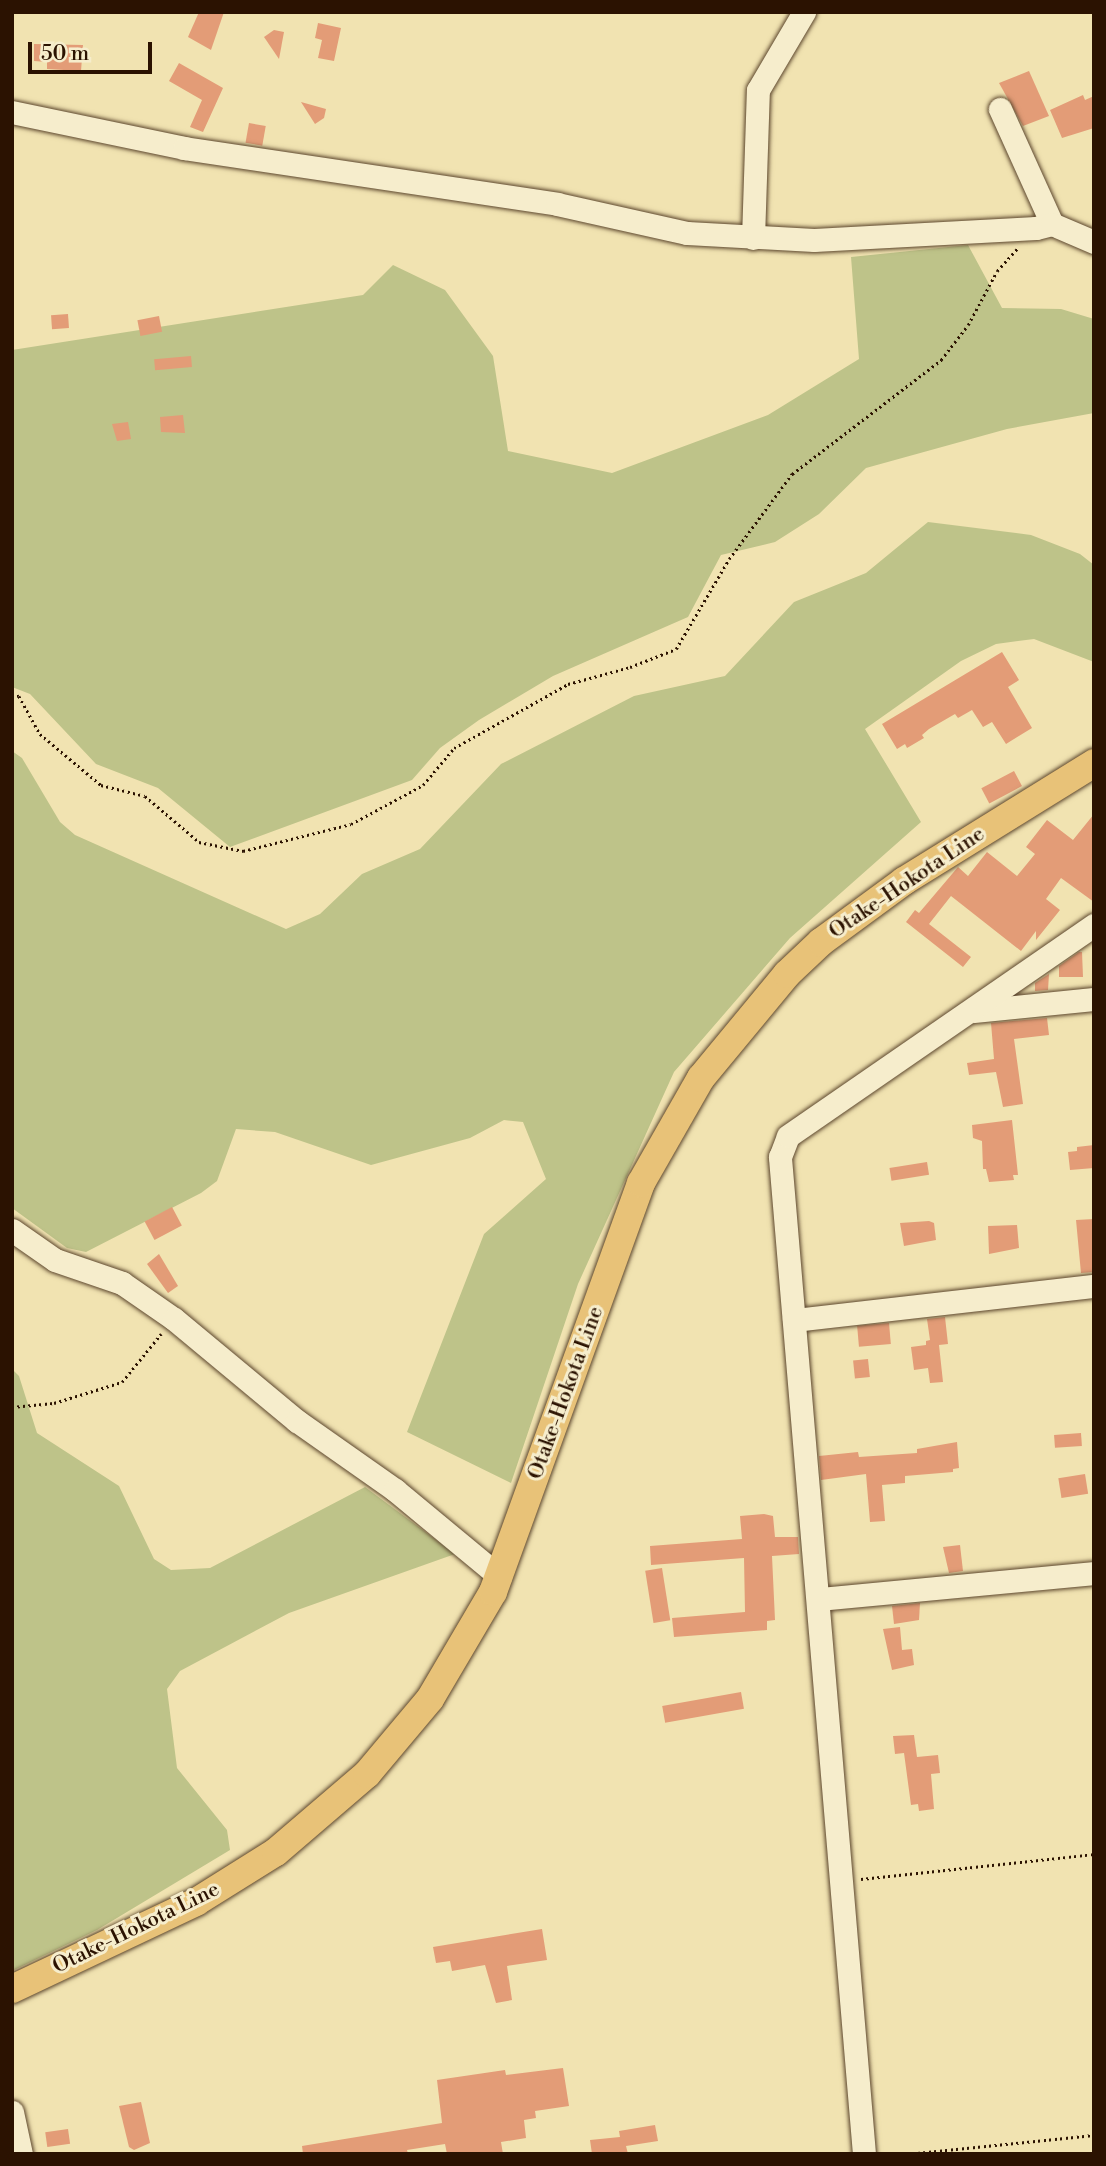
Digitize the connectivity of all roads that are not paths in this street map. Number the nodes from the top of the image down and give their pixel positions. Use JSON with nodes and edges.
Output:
{"nodes":[{"id":1,"x":804,"y":12,"type":"edge"},
{"id":2,"x":1000,"y":108,"type":"dead end"},
{"id":3,"x":12,"y":111,"type":"edge"},
{"id":4,"x":1044,"y":226,"type":"junction"},
{"id":5,"x":753,"y":238,"type":"junction"},
{"id":6,"x":1094,"y":242,"type":"edge"},
{"id":7,"x":1094,"y":763,"type":"edge"},
{"id":8,"x":1094,"y":925,"type":"edge"},
{"id":9,"x":1094,"y":999,"type":"edge"},
{"id":10,"x":972,"y":1011,"type":"junction"},
{"id":11,"x":12,"y":1230,"type":"edge"},
{"id":12,"x":1094,"y":1286,"type":"edge"},
{"id":13,"x":794,"y":1320,"type":"junction"},
{"id":14,"x":1094,"y":1573,"type":"edge"},
{"id":15,"x":500,"y":1577,"type":"junction"},
{"id":16,"x":819,"y":1599,"type":"junction"},
{"id":17,"x":12,"y":1989,"type":"edge"},
{"id":18,"x":12,"y":2112,"type":"edge"},
{"id":19,"x":20,"y":2154,"type":"edge"},
{"id":20,"x":864,"y":2154,"type":"edge"}],
"edges":[{"from":1,"to":5,"type":"street"},
{"from":2,"to":4,"type":"street"},
{"from":3,"to":5,"type":"street"},
{"from":4,"to":5,"type":"street"},
{"from":4,"to":6,"type":"street"},
{"from":7,"to":15,"type":"main road","name":"Otake-Hokota Line"},
{"from":8,"to":10,"type":"street"},
{"from":9,"to":10,"type":"street"},
{"from":10,"to":13,"type":"street"},
{"from":11,"to":15,"type":"street"},
{"from":12,"to":13,"type":"street"},
{"from":13,"to":16,"type":"street"},
{"from":14,"to":16,"type":"street"},
{"from":15,"to":17,"type":"main road","name":"Otake-Hokota Line"},
{"from":16,"to":20,"type":"street"},
{"from":18,"to":19,"type":"street"}]}
